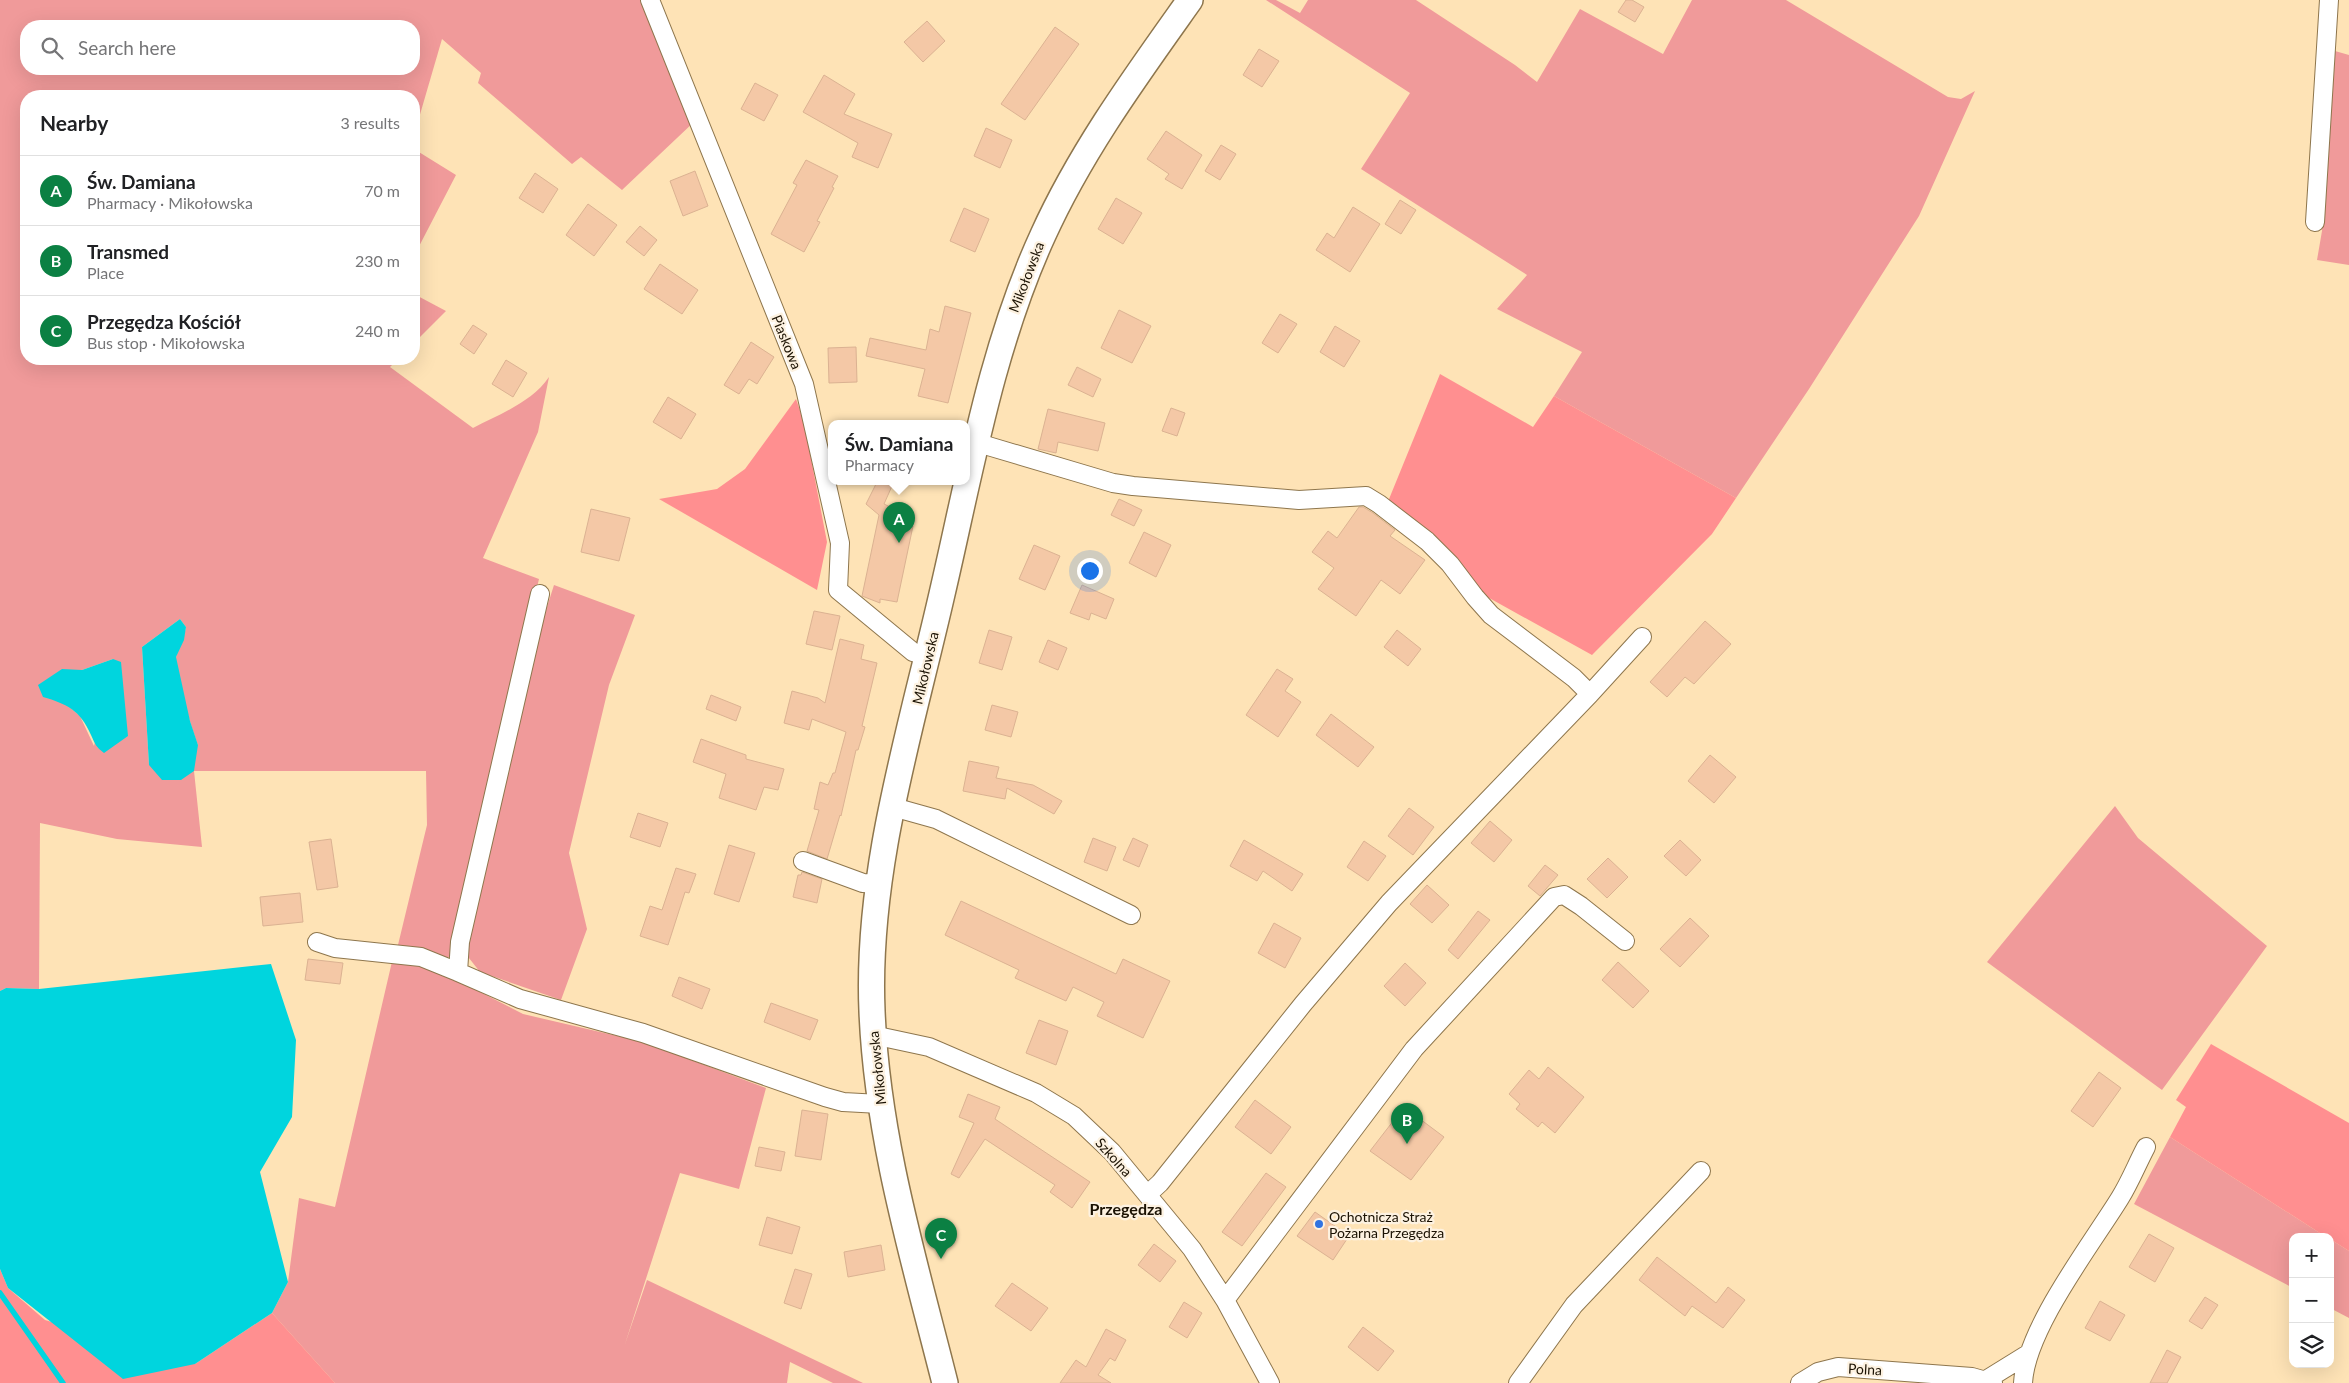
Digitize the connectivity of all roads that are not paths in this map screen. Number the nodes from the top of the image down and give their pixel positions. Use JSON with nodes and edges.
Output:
{"nodes":[{"id":1,"x":650,"y":0,"type":"edge"},
{"id":2,"x":1190,"y":0,"type":"edge"},
{"id":3,"x":2328,"y":0,"type":"edge"},
{"id":4,"x":2315,"y":222,"type":"dead end"},
{"id":5,"x":978,"y":443,"type":"junction"},
{"id":6,"x":970,"y":477,"type":"edge"},
{"id":7,"x":968,"y":485,"type":"edge"},
{"id":8,"x":540,"y":594,"type":"dead end"},
{"id":9,"x":1642,"y":637,"type":"dead end"},
{"id":10,"x":928,"y":656,"type":"junction"},
{"id":11,"x":1590,"y":694,"type":"junction"},
{"id":12,"x":893,"y":807,"type":"junction"},
{"id":13,"x":803,"y":862,"type":"dead end"},
{"id":14,"x":880,"y":884,"type":"junction"},
{"id":15,"x":1131,"y":915,"type":"dead end"},
{"id":16,"x":1625,"y":941,"type":"dead end"},
{"id":17,"x":317,"y":942,"type":"dead end"},
{"id":18,"x":458,"y":972,"type":"junction"},
{"id":19,"x":873,"y":1035,"type":"junction"},
{"id":20,"x":880,"y":1104,"type":"junction"},
{"id":21,"x":2146,"y":1147,"type":"dead end"},
{"id":22,"x":1701,"y":1170,"type":"dead end"},
{"id":23,"x":1148,"y":1194,"type":"junction"},
{"id":24,"x":1225,"y":1300,"type":"junction"},
{"id":25,"x":2028,"y":1354,"type":"junction"},
{"id":26,"x":1989,"y":1381,"type":"edge"},
{"id":27,"x":945,"y":1383,"type":"edge"},
{"id":28,"x":1270,"y":1383,"type":"edge"},
{"id":29,"x":1518,"y":1383,"type":"edge"},
{"id":30,"x":1800,"y":1383,"type":"edge"},
{"id":31,"x":2023,"y":1383,"type":"edge"}],
"edges":[{"from":1,"to":10,"type":"street","name":"Piaskowa"},
{"from":2,"to":5,"type":"main road","name":"Mikołowska"},
{"from":3,"to":4,"type":"street"},
{"from":5,"to":6,"type":"main road","name":"Mikołowska"},
{"from":5,"to":11,"type":"street"},
{"from":7,"to":10,"type":"main road","name":"Mikołowska"},
{"from":8,"to":18,"type":"street"},
{"from":9,"to":11,"type":"street"},
{"from":10,"to":12,"type":"main road","name":"Mikołowska"},
{"from":11,"to":23,"type":"street"},
{"from":12,"to":14,"type":"main road","name":"Mikołowska"},
{"from":12,"to":15,"type":"street"},
{"from":13,"to":14,"type":"street"},
{"from":14,"to":19,"type":"main road","name":"Mikołowska"},
{"from":16,"to":24,"type":"street"},
{"from":17,"to":18,"type":"street"},
{"from":18,"to":20,"type":"street"},
{"from":19,"to":20,"type":"main road","name":"Mikołowska"},
{"from":19,"to":23,"type":"street","name":"Szkolna"},
{"from":20,"to":27,"type":"main road","name":"Mikołowska"},
{"from":21,"to":25,"type":"street"},
{"from":22,"to":29,"type":"street"},
{"from":23,"to":24,"type":"street","name":"Szkolna"},
{"from":24,"to":28,"type":"street","name":"Szkolna"},
{"from":25,"to":26,"type":"street"},
{"from":25,"to":31,"type":"street"},
{"from":26,"to":30,"type":"street","name":"Polna"}]}
